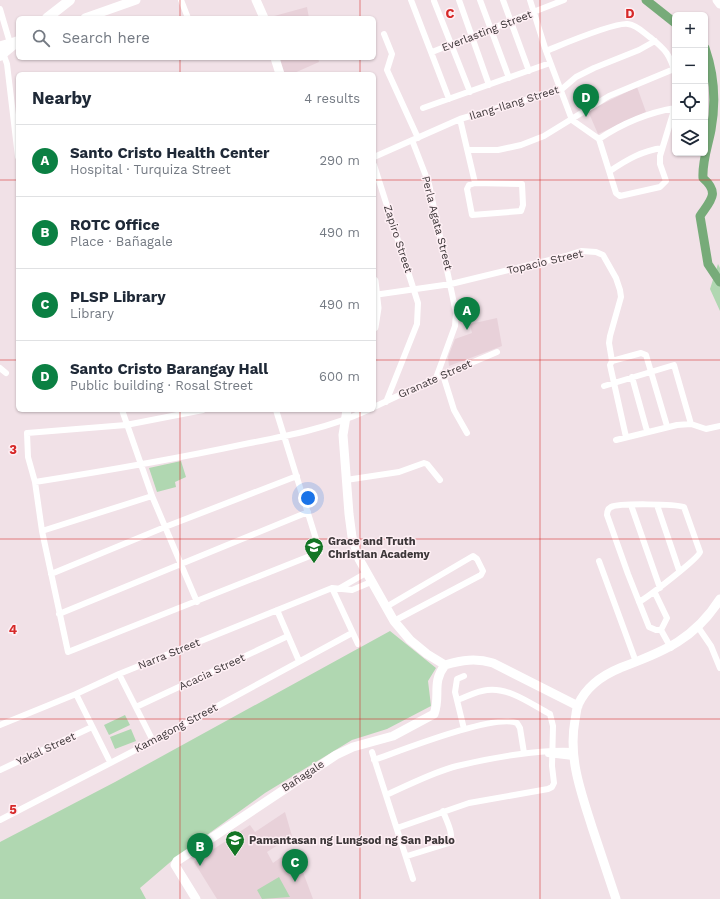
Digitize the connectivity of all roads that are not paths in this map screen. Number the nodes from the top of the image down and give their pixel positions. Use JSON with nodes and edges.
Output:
{"nodes":[{"id":1,"x":70,"y":0,"type":"edge"},
{"id":2,"x":136,"y":0,"type":"edge"},
{"id":3,"x":181,"y":0,"type":"edge"},
{"id":4,"x":256,"y":0,"type":"edge"},
{"id":5,"x":411,"y":0,"type":"edge"},
{"id":6,"x":458,"y":0,"type":"edge"},
{"id":7,"x":480,"y":0,"type":"edge"},
{"id":8,"x":503,"y":0,"type":"edge"},
{"id":9,"x":530,"y":0,"type":"edge"},
{"id":10,"x":564,"y":0,"type":"edge"},
{"id":11,"x":717,"y":0,"type":"edge"},
{"id":12,"x":434,"y":1,"type":"edge"},
{"id":13,"x":557,"y":1,"type":"edge"},
{"id":14,"x":720,"y":4,"type":"edge"},
{"id":15,"x":0,"y":9,"type":"edge"},
{"id":16,"x":533,"y":14,"type":"junction"},
{"id":17,"x":50,"y":16,"type":"edge"},
{"id":18,"x":91,"y":16,"type":"edge"},
{"id":19,"x":187,"y":16,"type":"edge"},
{"id":20,"x":263,"y":16,"type":"edge"},
{"id":21,"x":511,"y":22,"type":"junction"},
{"id":22,"x":490,"y":30,"type":"junction"},
{"id":23,"x":384,"y":34,"type":"dead end"},
{"id":24,"x":471,"y":38,"type":"junction"},
{"id":25,"x":655,"y":41,"type":"junction"},
{"id":26,"x":15,"y":42,"type":"edge"},
{"id":27,"x":452,"y":45,"type":"junction"},
{"id":28,"x":546,"y":51,"type":"junction"},
{"id":29,"x":1,"y":52,"type":"edge"},
{"id":30,"x":432,"y":52,"type":"junction"},
{"id":31,"x":276,"y":60,"type":"edge"},
{"id":32,"x":672,"y":60,"type":"edge"},
{"id":33,"x":550,"y":63,"type":"junction"},
{"id":34,"x":529,"y":71,"type":"junction"},
{"id":35,"x":279,"y":72,"type":"edge"},
{"id":36,"x":672,"y":72,"type":"edge"},
{"id":37,"x":509,"y":78,"type":"junction"},
{"id":38,"x":489,"y":85,"type":"junction"},
{"id":39,"x":562,"y":89,"type":"junction"},
{"id":40,"x":470,"y":92,"type":"junction"},
{"id":41,"x":449,"y":99,"type":"junction"},
{"id":42,"x":423,"y":108,"type":"dead end"},
{"id":43,"x":672,"y":108,"type":"edge"},
{"id":44,"x":672,"y":117,"type":"edge"},
{"id":45,"x":460,"y":119,"type":"junction"},
{"id":46,"x":572,"y":120,"type":"junction"},
{"id":47,"x":415,"y":139,"type":"junction"},
{"id":48,"x":600,"y":139,"type":"junction"},
{"id":49,"x":16,"y":140,"type":"edge"},
{"id":50,"x":662,"y":148,"type":"junction"},
{"id":51,"x":468,"y":150,"type":"junction"},
{"id":52,"x":376,"y":156,"type":"edge"},
{"id":53,"x":376,"y":171,"type":"edge"},
{"id":54,"x":610,"y":171,"type":"junction"},
{"id":55,"x":475,"y":183,"type":"junction"},
{"id":56,"x":451,"y":284,"type":"junction"},
{"id":57,"x":415,"y":290,"type":"junction"},
{"id":58,"x":376,"y":295,"type":"edge"},
{"id":59,"x":376,"y":302,"type":"edge"},
{"id":60,"x":376,"y":314,"type":"edge"},
{"id":61,"x":497,"y":352,"type":"dead end"},
{"id":62,"x":612,"y":361,"type":"junction"},
{"id":63,"x":0,"y":368,"type":"edge"},
{"id":64,"x":652,"y":371,"type":"junction"},
{"id":65,"x":6,"y":373,"type":"dead end"},
{"id":66,"x":443,"y":375,"type":"junction"},
{"id":67,"x":632,"y":377,"type":"junction"},
{"id":68,"x":436,"y":378,"type":"junction"},
{"id":69,"x":614,"y":383,"type":"junction"},
{"id":70,"x":604,"y":386,"type":"dead end"},
{"id":71,"x":386,"y":402,"type":"junction"},
{"id":72,"x":376,"y":406,"type":"edge"},
{"id":73,"x":123,"y":412,"type":"edge"},
{"id":74,"x":193,"y":412,"type":"edge"},
{"id":75,"x":277,"y":412,"type":"edge"},
{"id":76,"x":347,"y":412,"type":"edge"},
{"id":77,"x":364,"y":412,"type":"edge"},
{"id":78,"x":346,"y":420,"type":"junction"},
{"id":79,"x":691,"y":424,"type":"junction"},
{"id":80,"x":126,"y":425,"type":"junction"},
{"id":81,"x":667,"y":426,"type":"junction"},
{"id":82,"x":720,"y":426,"type":"edge"},
{"id":83,"x":647,"y":431,"type":"junction"},
{"id":84,"x":467,"y":433,"type":"dead end"},
{"id":85,"x":284,"y":436,"type":"junction"},
{"id":86,"x":626,"y":437,"type":"junction"},
{"id":87,"x":616,"y":440,"type":"dead end"},
{"id":88,"x":141,"y":466,"type":"junction"},
{"id":89,"x":297,"y":476,"type":"junction"},
{"id":90,"x":346,"y":480,"type":"junction"},
{"id":91,"x":440,"y":480,"type":"dead end"},
{"id":92,"x":35,"y":482,"type":"junction"},
{"id":93,"x":152,"y":496,"type":"junction"},
{"id":94,"x":631,"y":505,"type":"junction"},
{"id":95,"x":657,"y":505,"type":"junction"},
{"id":96,"x":308,"y":512,"type":"junction"},
{"id":97,"x":165,"y":527,"type":"junction"},
{"id":98,"x":42,"y":531,"type":"junction"},
{"id":99,"x":599,"y":561,"type":"dead end"},
{"id":100,"x":181,"y":564,"type":"junction"},
{"id":101,"x":679,"y":570,"type":"junction"},
{"id":102,"x":366,"y":573,"type":"junction"},
{"id":103,"x":51,"y":574,"type":"junction"},
{"id":104,"x":371,"y":582,"type":"junction"},
{"id":105,"x":332,"y":588,"type":"junction"},
{"id":106,"x":340,"y":588,"type":"junction"},
{"id":107,"x":660,"y":588,"type":"junction"},
{"id":108,"x":655,"y":593,"type":"junction"},
{"id":109,"x":720,"y":598,"type":"edge"},
{"id":110,"x":197,"y":602,"type":"junction"},
{"id":111,"x":639,"y":602,"type":"junction"},
{"id":112,"x":386,"y":607,"type":"junction"},
{"id":113,"x":277,"y":610,"type":"junction"},
{"id":114,"x":59,"y":614,"type":"junction"},
{"id":115,"x":394,"y":621,"type":"junction"},
{"id":116,"x":698,"y":627,"type":"junction"},
{"id":117,"x":661,"y":630,"type":"junction"},
{"id":118,"x":352,"y":633,"type":"junction"},
{"id":119,"x":288,"y":636,"type":"junction"},
{"id":120,"x":358,"y":644,"type":"dead end"},
{"id":121,"x":671,"y":648,"type":"junction"},
{"id":122,"x":299,"y":661,"type":"junction"},
{"id":123,"x":636,"y":662,"type":"junction"},
{"id":124,"x":445,"y":665,"type":"junction"},
{"id":125,"x":720,"y":667,"type":"edge"},
{"id":126,"x":119,"y":674,"type":"junction"},
{"id":127,"x":464,"y":676,"type":"dead end"},
{"id":128,"x":76,"y":694,"type":"junction"},
{"id":129,"x":457,"y":700,"type":"junction"},
{"id":130,"x":578,"y":706,"type":"junction"},
{"id":131,"x":136,"y":707,"type":"junction"},
{"id":132,"x":0,"y":725,"type":"edge"},
{"id":133,"x":92,"y":727,"type":"junction"},
{"id":134,"x":464,"y":730,"type":"junction"},
{"id":135,"x":153,"y":741,"type":"junction"},
{"id":136,"x":372,"y":752,"type":"dead end"},
{"id":137,"x":549,"y":753,"type":"junction"},
{"id":138,"x":524,"y":754,"type":"junction"},
{"id":139,"x":573,"y":754,"type":"junction"},
{"id":140,"x":374,"y":760,"type":"junction"},
{"id":141,"x":110,"y":762,"type":"junction"},
{"id":142,"x":0,"y":770,"type":"edge"},
{"id":143,"x":386,"y":795,"type":"junction"},
{"id":144,"x":443,"y":811,"type":"junction"},
{"id":145,"x":0,"y":820,"type":"edge"},
{"id":146,"x":397,"y":828,"type":"junction"},
{"id":147,"x":407,"y":856,"type":"junction"},
{"id":148,"x":413,"y":879,"type":"dead end"},
{"id":149,"x":196,"y":899,"type":"edge"},
{"id":150,"x":616,"y":899,"type":"edge"}],
"edges":[{"from":1,"to":17,"type":"main road"},
{"from":2,"to":18,"type":"street"},
{"from":3,"to":19,"type":"street"},
{"from":4,"to":20,"type":"street"},
{"from":5,"to":30,"type":"street"},
{"from":6,"to":24,"type":"street"},
{"from":7,"to":22,"type":"street"},
{"from":8,"to":21,"type":"street"},
{"from":9,"to":16,"type":"street"},
{"from":10,"to":13,"type":"street","name":"Everlasting Street"},
{"from":11,"to":14,"type":"street"},
{"from":12,"to":27,"type":"street"},
{"from":13,"to":16,"type":"street","name":"Everlasting Street"},
{"from":15,"to":26,"type":"street"},
{"from":16,"to":21,"type":"street","name":"Everlasting Street"},
{"from":16,"to":28,"type":"street"},
{"from":21,"to":22,"type":"street","name":"Everlasting Street"},
{"from":21,"to":34,"type":"street"},
{"from":22,"to":24,"type":"street","name":"Everlasting Street"},
{"from":22,"to":37,"type":"street"},
{"from":23,"to":47,"type":"street","name":"Perla Agata Street"},
{"from":24,"to":27,"type":"street","name":"Everlasting Street"},
{"from":24,"to":38,"type":"street"},
{"from":25,"to":28,"type":"street"},
{"from":25,"to":32,"type":"street"},
{"from":25,"to":39,"type":"street","name":"Ilang-Ilang Street"},
{"from":26,"to":29,"type":"main road"},
{"from":27,"to":30,"type":"street","name":"Everlasting Street"},
{"from":27,"to":40,"type":"street"},
{"from":28,"to":33,"type":"street"},
{"from":29,"to":49,"type":"street"},
{"from":30,"to":41,"type":"street"},
{"from":31,"to":35,"type":"street"},
{"from":33,"to":34,"type":"street"},
{"from":33,"to":39,"type":"street"},
{"from":34,"to":37,"type":"street"},
{"from":36,"to":46,"type":"street"},
{"from":37,"to":38,"type":"street"},
{"from":38,"to":40,"type":"street"},
{"from":39,"to":45,"type":"street","name":"Ilang-Ilang Street"},
{"from":39,"to":46,"type":"street"},
{"from":40,"to":41,"type":"street"},
{"from":41,"to":42,"type":"street"},
{"from":43,"to":48,"type":"street"},
{"from":44,"to":50,"type":"street"},
{"from":45,"to":47,"type":"street","name":"Ilang-Ilang Street"},
{"from":45,"to":51,"type":"street"},
{"from":46,"to":48,"type":"street"},
{"from":46,"to":51,"type":"street"},
{"from":47,"to":52,"type":"street","name":"Ilang-Ilang Street"},
{"from":47,"to":56,"type":"street","name":"Perla Agata Street"},
{"from":48,"to":54,"type":"street"},
{"from":50,"to":54,"type":"street"},
{"from":50,"to":54,"type":"street"},
{"from":51,"to":55,"type":"street"},
{"from":53,"to":57,"type":"street","name":"Zapiro Street"},
{"from":55,"to":55,"type":"street"},
{"from":56,"to":57,"type":"street","name":"Topacio Street"},
{"from":56,"to":62,"type":"street","name":"Topacio Street"},
{"from":56,"to":68,"type":"street","name":"Perla Agata Street"},
{"from":57,"to":58,"type":"street","name":"Topacio Street"},
{"from":57,"to":71,"type":"street","name":"Zapiro Street"},
{"from":59,"to":60,"type":"street"},
{"from":61,"to":66,"type":"street","name":"Granate Street"},
{"from":62,"to":64,"type":"street"},
{"from":62,"to":69,"type":"street"},
{"from":63,"to":65,"type":"street"},
{"from":64,"to":67,"type":"street"},
{"from":64,"to":79,"type":"street"},
{"from":64,"to":81,"type":"street"},
{"from":66,"to":68,"type":"street","name":"Granate Street"},
{"from":66,"to":84,"type":"street"},
{"from":67,"to":69,"type":"street"},
{"from":67,"to":83,"type":"street"},
{"from":68,"to":71,"type":"street","name":"Granate Street"},
{"from":69,"to":70,"type":"street"},
{"from":69,"to":86,"type":"street"},
{"from":71,"to":72,"type":"street","name":"Granate Street"},
{"from":73,"to":80,"type":"street"},
{"from":74,"to":80,"type":"street"},
{"from":75,"to":85,"type":"street"},
{"from":76,"to":78,"type":"street"},
{"from":77,"to":78,"type":"street"},
{"from":78,"to":85,"type":"street"},
{"from":78,"to":90,"type":"street"},
{"from":79,"to":81,"type":"street"},
{"from":79,"to":82,"type":"street"},
{"from":80,"to":88,"type":"street"},
{"from":80,"to":92,"type":"street"},
{"from":81,"to":83,"type":"street"},
{"from":83,"to":86,"type":"street"},
{"from":85,"to":88,"type":"street"},
{"from":85,"to":89,"type":"street"},
{"from":86,"to":87,"type":"street"},
{"from":88,"to":92,"type":"street"},
{"from":88,"to":93,"type":"street"},
{"from":89,"to":96,"type":"street"},
{"from":89,"to":97,"type":"street"},
{"from":90,"to":91,"type":"street"},
{"from":90,"to":102,"type":"street"},
{"from":92,"to":98,"type":"street"},
{"from":93,"to":97,"type":"street"},
{"from":93,"to":98,"type":"street"},
{"from":94,"to":95,"type":"street"},
{"from":94,"to":107,"type":"street"},
{"from":94,"to":111,"type":"street"},
{"from":95,"to":101,"type":"street"},
{"from":95,"to":101,"type":"street"},
{"from":96,"to":100,"type":"street"},
{"from":96,"to":110,"type":"street"},
{"from":97,"to":100,"type":"street"},
{"from":97,"to":103,"type":"street"},
{"from":98,"to":103,"type":"street"},
{"from":99,"to":123,"type":"street"},
{"from":100,"to":110,"type":"street"},
{"from":100,"to":114,"type":"street"},
{"from":101,"to":107,"type":"street"},
{"from":102,"to":104,"type":"street"},
{"from":102,"to":106,"type":"street","name":"Narra Street"},
{"from":103,"to":114,"type":"street"},
{"from":104,"to":106,"type":"street","name":"Narra Street"},
{"from":104,"to":112,"type":"street"},
{"from":105,"to":106,"type":"street","name":"Narra Street"},
{"from":105,"to":113,"type":"street","name":"Narra Street"},
{"from":105,"to":118,"type":"street"},
{"from":107,"to":108,"type":"street"},
{"from":108,"to":111,"type":"street"},
{"from":108,"to":117,"type":"street"},
{"from":109,"to":116,"type":"street"},
{"from":110,"to":114,"type":"street"},
{"from":111,"to":117,"type":"street"},
{"from":112,"to":115,"type":"street"},
{"from":112,"to":115,"type":"street"},
{"from":113,"to":119,"type":"street"},
{"from":113,"to":126,"type":"street","name":"Narra Street"},
{"from":115,"to":124,"type":"street"},
{"from":116,"to":121,"type":"street"},
{"from":116,"to":125,"type":"street"},
{"from":117,"to":121,"type":"street"},
{"from":118,"to":120,"type":"street"},
{"from":118,"to":122,"type":"street","name":"Kamagong Street"},
{"from":119,"to":122,"type":"street"},
{"from":119,"to":131,"type":"street","name":"Acacia Street"},
{"from":121,"to":123,"type":"street"},
{"from":122,"to":135,"type":"street","name":"Kamagong Street"},
{"from":123,"to":130,"type":"street"},
{"from":124,"to":130,"type":"street"},
{"from":124,"to":149,"type":"street","name":"Bañagale"},
{"from":126,"to":128,"type":"street","name":"Narra Street"},
{"from":126,"to":131,"type":"street"},
{"from":127,"to":129,"type":"street"},
{"from":128,"to":132,"type":"street","name":"Narra Street"},
{"from":128,"to":133,"type":"street"},
{"from":129,"to":134,"type":"street"},
{"from":129,"to":137,"type":"street"},
{"from":130,"to":139,"type":"street"},
{"from":131,"to":135,"type":"street"},
{"from":133,"to":141,"type":"street"},
{"from":133,"to":142,"type":"street","name":"Yakal Street"},
{"from":134,"to":138,"type":"street"},
{"from":134,"to":140,"type":"street"},
{"from":135,"to":141,"type":"street","name":"Kamagong Street"},
{"from":136,"to":140,"type":"street"},
{"from":137,"to":138,"type":"street"},
{"from":137,"to":139,"type":"street"},
{"from":137,"to":144,"type":"street"},
{"from":138,"to":143,"type":"street"},
{"from":139,"to":150,"type":"street"},
{"from":140,"to":143,"type":"street"},
{"from":141,"to":145,"type":"street","name":"Kamagong Street"},
{"from":143,"to":146,"type":"street"},
{"from":144,"to":146,"type":"street"},
{"from":144,"to":147,"type":"street"},
{"from":146,"to":147,"type":"street"},
{"from":147,"to":148,"type":"street"}]}
